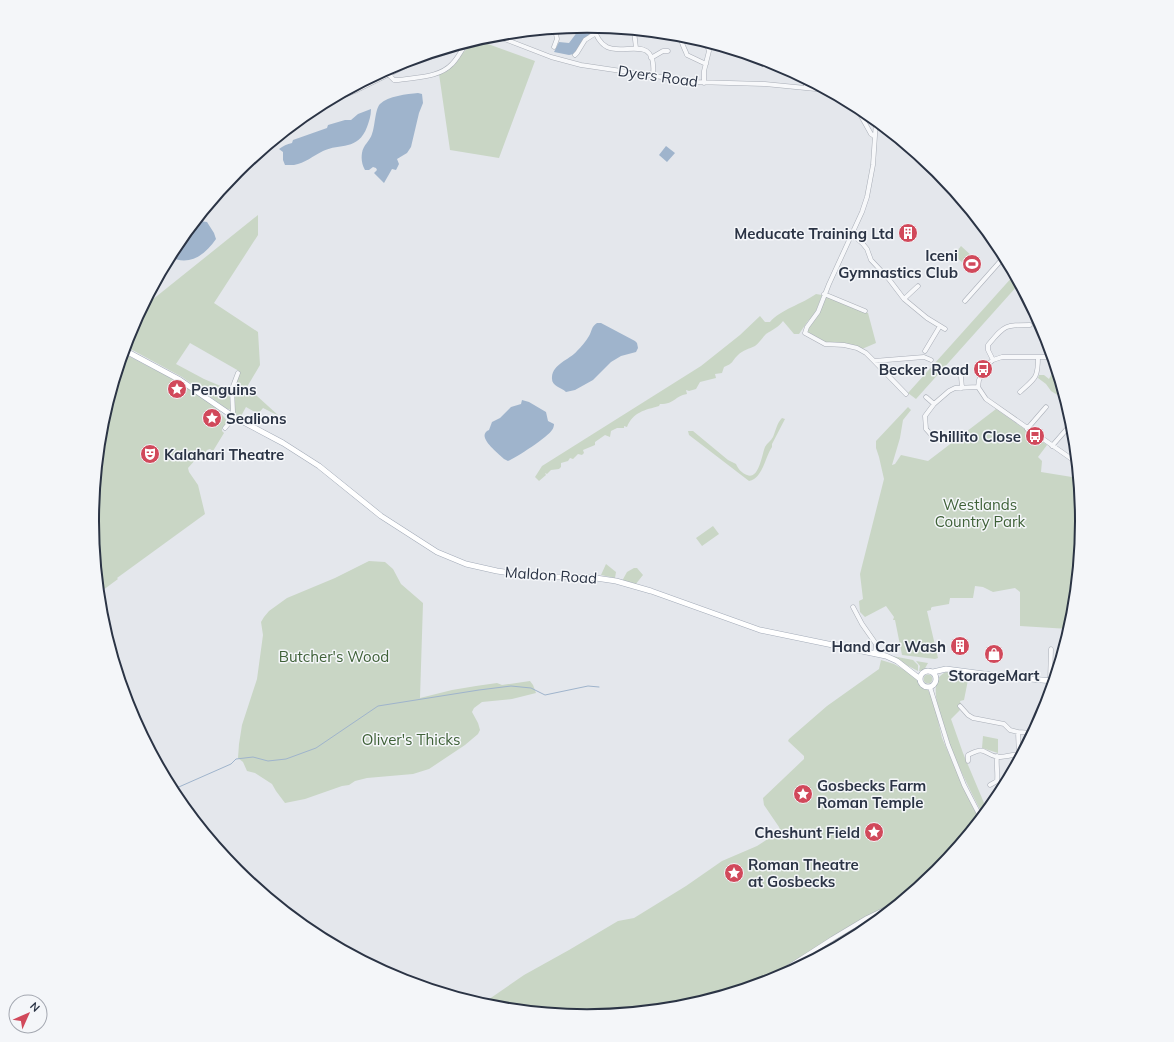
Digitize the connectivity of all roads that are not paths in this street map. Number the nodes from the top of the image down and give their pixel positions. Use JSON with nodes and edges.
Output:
{"nodes":[{"id":1,"x":556,"y":34,"type":"edge"},
{"id":2,"x":596,"y":34,"type":"joint"},
{"id":3,"x":635,"y":35,"type":"edge"},
{"id":4,"x":507,"y":40,"type":"edge"},
{"id":5,"x":682,"y":42,"type":"edge"},
{"id":6,"x":554,"y":47,"type":"dead end"},
{"id":7,"x":636,"y":48,"type":"junction"},
{"id":8,"x":708,"y":49,"type":"edge"},
{"id":9,"x":462,"y":50,"type":"edge"},
{"id":10,"x":668,"y":51,"type":"dead end"},
{"id":11,"x":575,"y":55,"type":"dead end"},
{"id":12,"x":651,"y":58,"type":"junction"},
{"id":13,"x":706,"y":64,"type":"junction"},
{"id":14,"x":389,"y":75,"type":"joint"},
{"id":15,"x":653,"y":75,"type":"junction"},
{"id":16,"x":704,"y":83,"type":"junction"},
{"id":17,"x":806,"y":85,"type":"edge"},
{"id":18,"x":364,"y":87,"type":"edge"},
{"id":19,"x":806,"y":88,"type":"junction"},
{"id":20,"x":814,"y":89,"type":"edge"},
{"id":21,"x":862,"y":118,"type":"edge"},
{"id":22,"x":875,"y":128,"type":"edge"},
{"id":23,"x":874,"y":136,"type":"junction"},
{"id":24,"x":851,"y":233,"type":"junction"},
{"id":25,"x":1000,"y":261,"type":"edge"},
{"id":26,"x":918,"y":286,"type":"dead end"},
{"id":27,"x":824,"y":294,"type":"junction"},
{"id":28,"x":904,"y":299,"type":"junction"},
{"id":29,"x":965,"y":302,"type":"dead end"},
{"id":30,"x":864,"y":311,"type":"dead end"},
{"id":31,"x":1030,"y":325,"type":"dead end"},
{"id":32,"x":940,"y":326,"type":"junction"},
{"id":33,"x":945,"y":328,"type":"dead end"},
{"id":34,"x":925,"y":351,"type":"dead end"},
{"id":35,"x":129,"y":353,"type":"edge"},
{"id":36,"x":1038,"y":357,"type":"junction"},
{"id":37,"x":1046,"y":357,"type":"edge"},
{"id":38,"x":931,"y":360,"type":"dead end"},
{"id":39,"x":993,"y":360,"type":"junction"},
{"id":40,"x":874,"y":361,"type":"junction"},
{"id":41,"x":238,"y":373,"type":"dead end"},
{"id":42,"x":961,"y":376,"type":"dead end"},
{"id":43,"x":978,"y":387,"type":"junction"},
{"id":44,"x":962,"y":388,"type":"junction"},
{"id":45,"x":1020,"y":392,"type":"dead end"},
{"id":46,"x":906,"y":394,"type":"dead end"},
{"id":47,"x":926,"y":397,"type":"dead end"},
{"id":48,"x":934,"y":404,"type":"junction"},
{"id":49,"x":1046,"y":407,"type":"dead end"},
{"id":50,"x":233,"y":416,"type":"junction"},
{"id":51,"x":225,"y":428,"type":"dead end"},
{"id":52,"x":1027,"y":429,"type":"junction"},
{"id":53,"x":1067,"y":429,"type":"edge"},
{"id":54,"x":935,"y":439,"type":"dead end"},
{"id":55,"x":1052,"y":446,"type":"junction"},
{"id":56,"x":1071,"y":459,"type":"edge"},
{"id":57,"x":853,"y":607,"type":"dead end"},
{"id":58,"x":1051,"y":649,"type":"dead end"},
{"id":59,"x":875,"y":654,"type":"junction"},
{"id":60,"x":908,"y":669,"type":"junction"},
{"id":61,"x":1052,"y":669,"type":"edge"},
{"id":62,"x":950,"y":670,"type":"junction"},
{"id":63,"x":933,"y":672,"type":"junction"},
{"id":64,"x":922,"y":673,"type":"junction"},
{"id":65,"x":937,"y":678,"type":"junction"},
{"id":66,"x":920,"y":679,"type":"junction"},
{"id":67,"x":1048,"y":681,"type":"edge"},
{"id":68,"x":932,"y":686,"type":"junction"},
{"id":69,"x":960,"y":706,"type":"dead end"},
{"id":70,"x":1018,"y":732,"type":"junction"},
{"id":71,"x":1027,"y":732,"type":"edge"},
{"id":72,"x":1019,"y":749,"type":"edge"},
{"id":73,"x":997,"y":756,"type":"junction"},
{"id":74,"x":1015,"y":756,"type":"edge"},
{"id":75,"x":968,"y":761,"type":"dead end"},
{"id":76,"x":990,"y":785,"type":"dead end"},
{"id":77,"x":978,"y":812,"type":"edge"},
{"id":78,"x":877,"y":913,"type":"edge"},
{"id":79,"x":796,"y":962,"type":"edge"}],
"edges":[{"from":1,"to":6,"type":"street"},
{"from":2,"to":7,"type":"street"},
{"from":2,"to":11,"type":"street"},
{"from":3,"to":7,"type":"street"},
{"from":4,"to":15,"type":"street","name":"Dyers Road"},
{"from":5,"to":13,"type":"street"},
{"from":7,"to":12,"type":"street"},
{"from":8,"to":13,"type":"street"},
{"from":9,"to":14,"type":"street"},
{"from":10,"to":12,"type":"street"},
{"from":12,"to":15,"type":"street"},
{"from":13,"to":16,"type":"street"},
{"from":14,"to":18,"type":"street"},
{"from":15,"to":16,"type":"street","name":"Dyers Road"},
{"from":16,"to":19,"type":"street","name":"Dyers Road"},
{"from":17,"to":19,"type":"street"},
{"from":19,"to":20,"type":"street","name":"Dyers Road"},
{"from":21,"to":23,"type":"street"},
{"from":22,"to":23,"type":"street"},
{"from":23,"to":24,"type":"street"},
{"from":24,"to":27,"type":"street"},
{"from":24,"to":28,"type":"street"},
{"from":25,"to":29,"type":"street"},
{"from":26,"to":28,"type":"street"},
{"from":27,"to":30,"type":"street"},
{"from":27,"to":40,"type":"street"},
{"from":28,"to":32,"type":"street"},
{"from":31,"to":39,"type":"street"},
{"from":32,"to":33,"type":"street"},
{"from":32,"to":34,"type":"street"},
{"from":35,"to":50,"type":"main road","name":"Maldon Road"},
{"from":36,"to":37,"type":"street"},
{"from":36,"to":39,"type":"street"},
{"from":36,"to":45,"type":"street"},
{"from":38,"to":40,"type":"street"},
{"from":39,"to":43,"type":"street"},
{"from":40,"to":46,"type":"street"},
{"from":41,"to":50,"type":"street"},
{"from":42,"to":44,"type":"street"},
{"from":43,"to":44,"type":"street"},
{"from":43,"to":52,"type":"street"},
{"from":44,"to":48,"type":"street"},
{"from":47,"to":48,"type":"street"},
{"from":48,"to":54,"type":"street"},
{"from":49,"to":52,"type":"street"},
{"from":50,"to":51,"type":"street"},
{"from":50,"to":59,"type":"main road","name":"Maldon Road"},
{"from":52,"to":55,"type":"street"},
{"from":53,"to":55,"type":"street"},
{"from":55,"to":56,"type":"street"},
{"from":57,"to":59,"type":"street"},
{"from":58,"to":61,"type":"street"},
{"from":59,"to":60,"type":"main road","name":"Maldon Road"},
{"from":60,"to":64,"type":"main road","name":"Maldon Road"},
{"from":60,"to":66,"type":"main road","name":"Maldon Road"},
{"from":62,"to":63,"type":"main road"},
{"from":62,"to":65,"type":"main road"},
{"from":62,"to":67,"type":"main road"},
{"from":63,"to":64,"type":"main road"},
{"from":63,"to":65,"type":"main road"},
{"from":64,"to":66,"type":"main road"},
{"from":65,"to":68,"type":"main road"},
{"from":66,"to":68,"type":"main road"},
{"from":68,"to":77,"type":"street"},
{"from":69,"to":70,"type":"street"},
{"from":70,"to":71,"type":"street"},
{"from":70,"to":72,"type":"street"},
{"from":73,"to":74,"type":"street"},
{"from":73,"to":75,"type":"street"},
{"from":73,"to":76,"type":"street"},
{"from":78,"to":79,"type":"street"}]}
